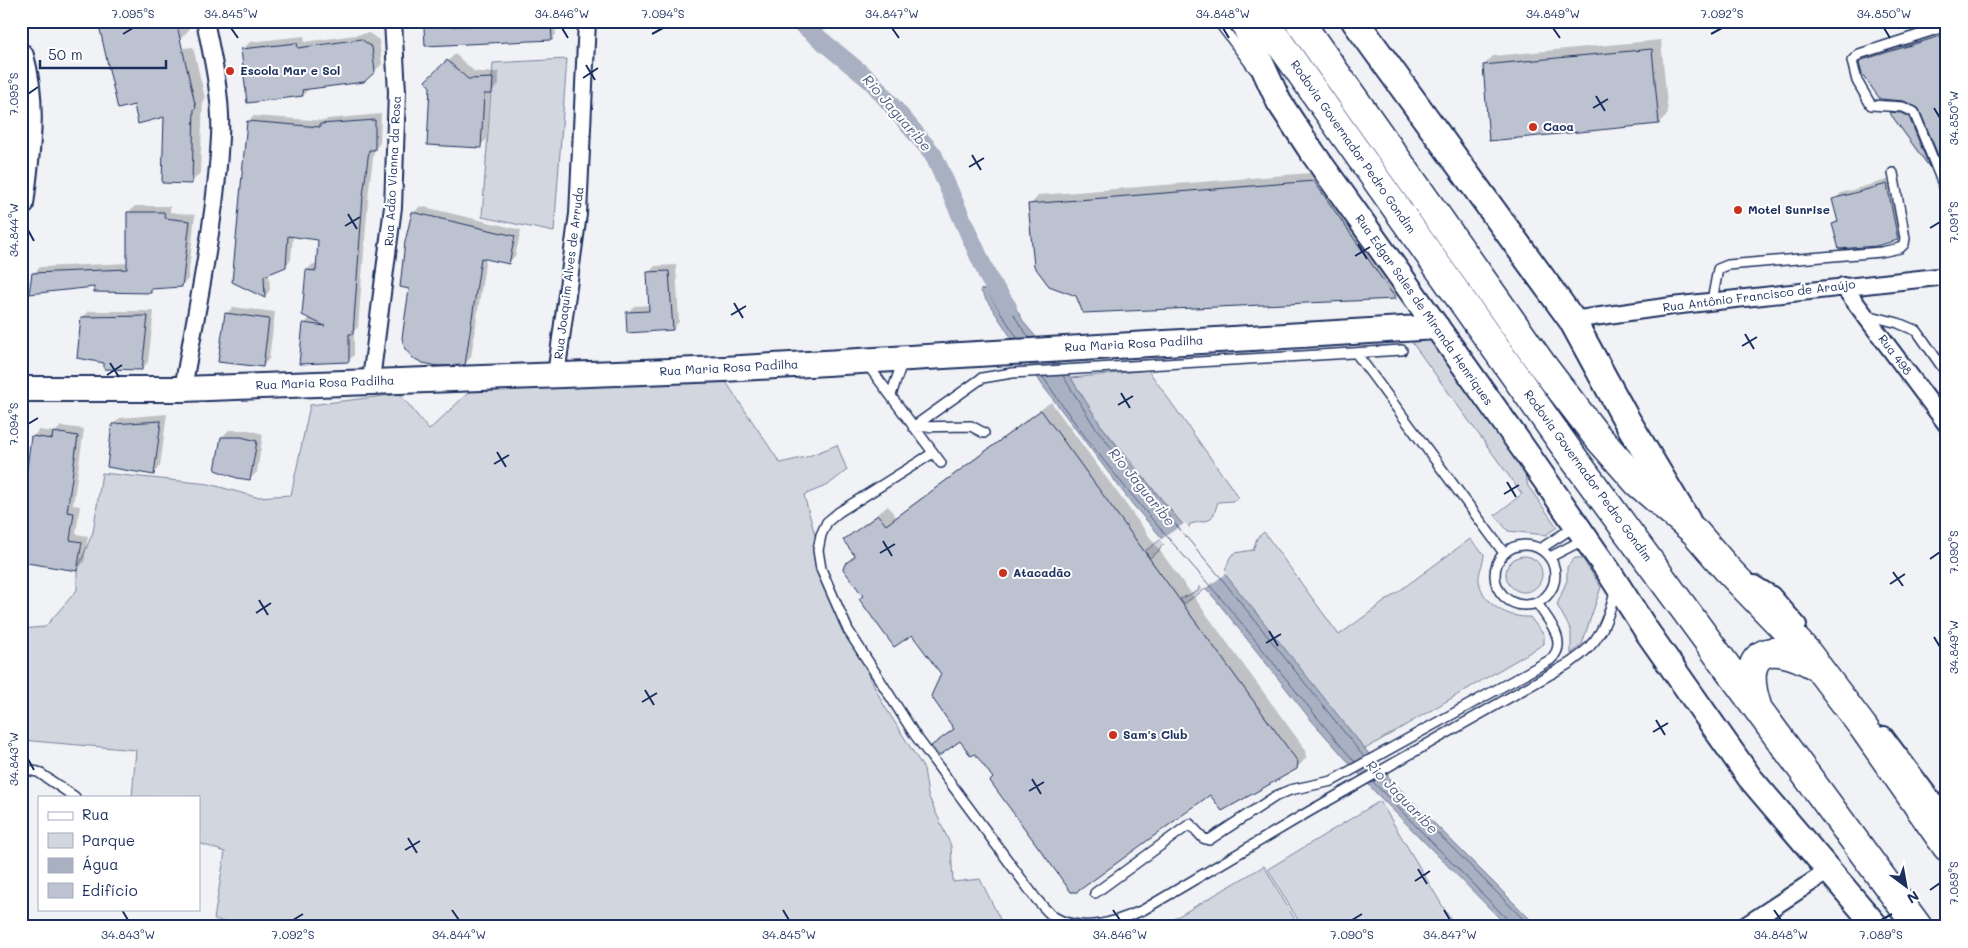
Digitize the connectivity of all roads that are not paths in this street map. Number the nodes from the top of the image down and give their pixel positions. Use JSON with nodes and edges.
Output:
{"nodes":[{"id":1,"x":205,"y":21,"type":"edge"},
{"id":2,"x":393,"y":21,"type":"edge"},
{"id":3,"x":587,"y":21,"type":"edge"},
{"id":4,"x":1218,"y":21,"type":"edge"},
{"id":5,"x":1242,"y":21,"type":"edge"},
{"id":6,"x":1264,"y":21,"type":"edge"},
{"id":7,"x":1299,"y":21,"type":"edge"},
{"id":8,"x":1355,"y":21,"type":"edge"},
{"id":9,"x":1947,"y":26,"type":"edge"},
{"id":10,"x":21,"y":56,"type":"edge"},
{"id":11,"x":1279,"y":102,"type":"junction"},
{"id":12,"x":1893,"y":174,"type":"dead end"},
{"id":13,"x":1947,"y":194,"type":"edge"},
{"id":14,"x":21,"y":204,"type":"edge"},
{"id":15,"x":1947,"y":276,"type":"edge"},
{"id":16,"x":1843,"y":286,"type":"junction"},
{"id":17,"x":1712,"y":301,"type":"junction"},
{"id":18,"x":1865,"y":315,"type":"junction"},
{"id":19,"x":1572,"y":320,"type":"junction"},
{"id":20,"x":1437,"y":327,"type":"junction"},
{"id":21,"x":1402,"y":350,"type":"dead end"},
{"id":22,"x":1356,"y":353,"type":"junction"},
{"id":23,"x":904,"y":359,"type":"junction"},
{"id":24,"x":865,"y":361,"type":"junction"},
{"id":25,"x":1013,"y":362,"type":"junction"},
{"id":26,"x":1947,"y":374,"type":"edge"},
{"id":27,"x":556,"y":375,"type":"junction"},
{"id":28,"x":371,"y":380,"type":"junction"},
{"id":29,"x":21,"y":389,"type":"edge"},
{"id":30,"x":183,"y":389,"type":"junction"},
{"id":31,"x":891,"y":396,"type":"junction"},
{"id":32,"x":1947,"y":425,"type":"edge"},
{"id":33,"x":913,"y":427,"type":"junction"},
{"id":34,"x":984,"y":433,"type":"dead end"},
{"id":35,"x":933,"y":453,"type":"junction"},
{"id":36,"x":941,"y":463,"type":"dead end"},
{"id":37,"x":1581,"y":532,"type":"junction"},
{"id":38,"x":1695,"y":532,"type":"junction"},
{"id":39,"x":1540,"y":549,"type":"junction"},
{"id":40,"x":1504,"y":553,"type":"junction"},
{"id":41,"x":1550,"y":557,"type":"junction"},
{"id":42,"x":1727,"y":569,"type":"junction"},
{"id":43,"x":1623,"y":592,"type":"junction"},
{"id":44,"x":1538,"y":602,"type":"junction"},
{"id":45,"x":1818,"y":667,"type":"junction"},
{"id":46,"x":1758,"y":709,"type":"junction"},
{"id":47,"x":21,"y":769,"type":"edge"},
{"id":48,"x":74,"y":796,"type":"edge"},
{"id":49,"x":1947,"y":819,"type":"edge"},
{"id":50,"x":1947,"y":847,"type":"edge"},
{"id":51,"x":1830,"y":870,"type":"junction"},
{"id":52,"x":1095,"y":893,"type":"dead end"},
{"id":53,"x":1743,"y":927,"type":"edge"},
{"id":54,"x":1877,"y":927,"type":"edge"},
{"id":55,"x":1918,"y":927,"type":"edge"}],
"edges":[{"from":1,"to":30,"type":"street"},
{"from":2,"to":28,"type":"street","name":"Rua Adão Vianna da Rosa"},
{"from":3,"to":27,"type":"street","name":"Rua Joaquim Alves de Arruda"},
{"from":4,"to":11,"type":"lane","name":"Rua Edgar Sales de Miranda Henriques"},
{"from":5,"to":11,"type":"main road"},
{"from":6,"to":46,"type":"highway","name":"Rodovia Governador Pedro Gondim"},
{"from":7,"to":38,"type":"highway"},
{"from":8,"to":19,"type":"main road"},
{"from":9,"to":13,"type":"lane"},
{"from":10,"to":14,"type":"main road"},
{"from":11,"to":20,"type":"main road","name":"Rua Edgar Sales de Miranda Henriques"},
{"from":12,"to":17,"type":"lane"},
{"from":15,"to":16,"type":"street","name":"Rua Antônio Francisco de Araújo"},
{"from":16,"to":17,"type":"street","name":"Rua Antônio Francisco de Araújo"},
{"from":16,"to":18,"type":"street","name":"Rua 498"},
{"from":17,"to":19,"type":"street","name":"Rua Antônio Francisco de Araújo"},
{"from":18,"to":26,"type":"lane"},
{"from":18,"to":32,"type":"street","name":"Rua 498"},
{"from":19,"to":38,"type":"main road"},
{"from":20,"to":25,"type":"main road","name":"Rua Maria Rosa Padilha"},
{"from":20,"to":37,"type":"main road","name":"Rua Edgar Sales de Miranda Henriques"},
{"from":21,"to":22,"type":"lane"},
{"from":22,"to":25,"type":"lane"},
{"from":22,"to":40,"type":"lane"},
{"from":23,"to":24,"type":"main road","name":"Rua Maria Rosa Padilha"},
{"from":23,"to":25,"type":"main road","name":"Rua Maria Rosa Padilha"},
{"from":23,"to":31,"type":"lane"},
{"from":24,"to":27,"type":"main road","name":"Rua Maria Rosa Padilha"},
{"from":24,"to":31,"type":"lane"},
{"from":25,"to":33,"type":"lane"},
{"from":27,"to":28,"type":"main road","name":"Rua Maria Rosa Padilha"},
{"from":28,"to":30,"type":"main road","name":"Rua Maria Rosa Padilha"},
{"from":29,"to":30,"type":"main road","name":"Rua Maria Rosa Padilha"},
{"from":31,"to":33,"type":"lane"},
{"from":33,"to":34,"type":"lane"},
{"from":33,"to":35,"type":"lane"},
{"from":35,"to":36,"type":"lane"},
{"from":35,"to":43,"type":"lane"},
{"from":37,"to":39,"type":"lane"},
{"from":37,"to":41,"type":"lane"},
{"from":37,"to":43,"type":"main road","name":"Rua Edgar Sales de Miranda Henriques"},
{"from":38,"to":42,"type":"highway"},
{"from":39,"to":40,"type":"lane"},
{"from":39,"to":41,"type":"lane"},
{"from":40,"to":44,"type":"lane"},
{"from":41,"to":44,"type":"lane"},
{"from":42,"to":45,"type":"highway"},
{"from":42,"to":49,"type":"street"},
{"from":43,"to":51,"type":"main road","name":"Rua Edgar Sales de Miranda Henriques"},
{"from":44,"to":52,"type":"lane"},
{"from":45,"to":46,"type":"highway"},
{"from":45,"to":50,"type":"highway"},
{"from":46,"to":55,"type":"highway","name":"Rodovia Governador Pedro Gondim"},
{"from":47,"to":48,"type":"lane"},
{"from":51,"to":53,"type":"street"},
{"from":51,"to":54,"type":"main road","name":"Rua Edgar Sales de Miranda Henriques"}]}
